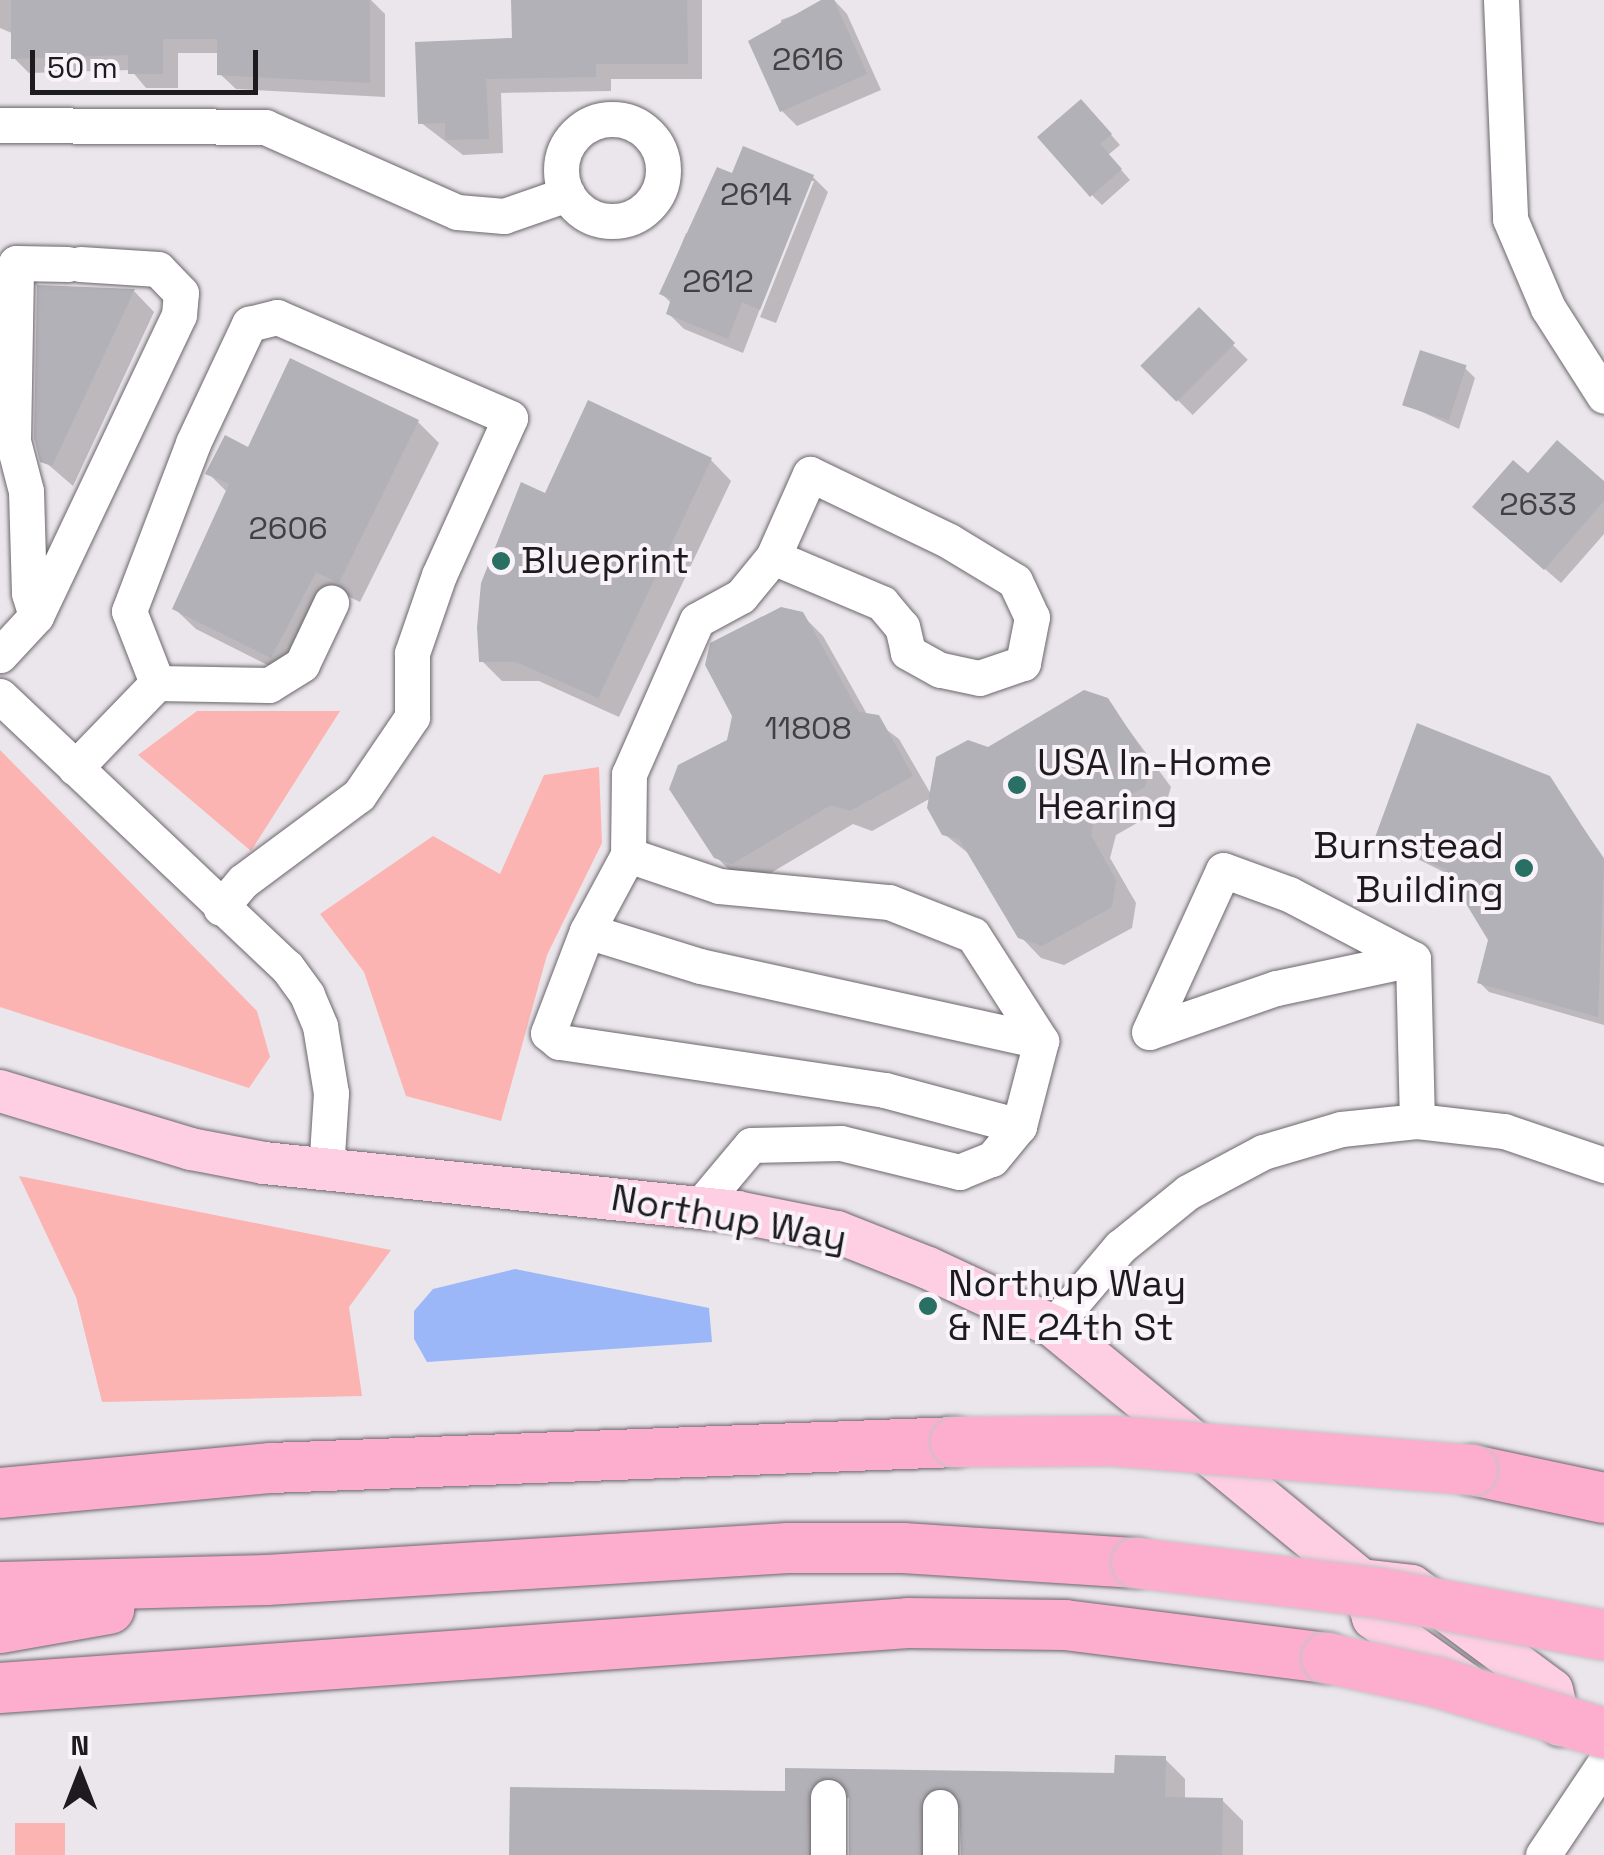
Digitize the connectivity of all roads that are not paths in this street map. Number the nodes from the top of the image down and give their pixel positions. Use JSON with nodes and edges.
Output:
{"nodes":[{"id":1,"x":1501,"y":0,"type":"edge"},
{"id":2,"x":0,"y":126,"type":"edge"},
{"id":3,"x":566,"y":194,"type":"dead end"},
{"id":4,"x":1604,"y":396,"type":"edge"},
{"id":5,"x":773,"y":557,"type":"junction"},
{"id":6,"x":331,"y":603,"type":"dead end"},
{"id":7,"x":36,"y":616,"type":"junction"},
{"id":8,"x":0,"y":655,"type":"edge"},
{"id":9,"x":156,"y":683,"type":"junction"},
{"id":10,"x":0,"y":696,"type":"edge"},
{"id":11,"x":75,"y":768,"type":"junction"},
{"id":12,"x":628,"y":855,"type":"junction"},
{"id":13,"x":220,"y":908,"type":"junction"},
{"id":14,"x":586,"y":931,"type":"junction"},
{"id":15,"x":1413,"y":959,"type":"junction"},
{"id":16,"x":1040,"y":1040,"type":"junction"},
{"id":17,"x":0,"y":1091,"type":"edge"},
{"id":18,"x":1417,"y":1121,"type":"junction"},
{"id":19,"x":1019,"y":1126,"type":"junction"},
{"id":20,"x":1604,"y":1166,"type":"edge"},
{"id":21,"x":326,"y":1170,"type":"junction"},
{"id":22,"x":699,"y":1207,"type":"junction"},
{"id":23,"x":1052,"y":1326,"type":"junction"},
{"id":24,"x":0,"y":1463,"type":"edge"},
{"id":25,"x":270,"y":1468,"type":"junction"},
{"id":26,"x":1472,"y":1470,"type":"junction"},
{"id":27,"x":1604,"y":1479,"type":"edge"},
{"id":28,"x":0,"y":1492,"type":"edge"},
{"id":29,"x":1604,"y":1498,"type":"edge"},
{"id":30,"x":267,"y":1580,"type":"junction"},
{"id":31,"x":0,"y":1586,"type":"edge"},
{"id":32,"x":0,"y":1628,"type":"edge"},
{"id":33,"x":1604,"y":1636,"type":"edge"},
{"id":34,"x":7,"y":1687,"type":"edge"},
{"id":35,"x":1582,"y":1729,"type":"edge"},
{"id":36,"x":1604,"y":1762,"type":"edge"},
{"id":37,"x":828,"y":1796,"type":"dead end"},
{"id":38,"x":940,"y":1807,"type":"dead end"},
{"id":39,"x":828,"y":1855,"type":"edge"},
{"id":40,"x":940,"y":1855,"type":"edge"},
{"id":41,"x":1543,"y":1855,"type":"edge"}],
"edges":[{"from":1,"to":4,"type":"street"},
{"from":2,"to":3,"type":"street"},
{"from":5,"to":5,"type":"street"},
{"from":5,"to":12,"type":"street"},
{"from":6,"to":9,"type":"street"},
{"from":7,"to":7,"type":"street"},
{"from":7,"to":8,"type":"street"},
{"from":9,"to":11,"type":"street"},
{"from":9,"to":13,"type":"street"},
{"from":10,"to":11,"type":"street"},
{"from":11,"to":13,"type":"street"},
{"from":12,"to":14,"type":"street"},
{"from":12,"to":16,"type":"street"},
{"from":13,"to":21,"type":"street"},
{"from":14,"to":16,"type":"street"},
{"from":14,"to":19,"type":"street"},
{"from":15,"to":15,"type":"street"},
{"from":15,"to":18,"type":"street"},
{"from":16,"to":19,"type":"street"},
{"from":17,"to":21,"type":"main road","name":"Northup Way"},
{"from":18,"to":20,"type":"street"},
{"from":18,"to":23,"type":"street"},
{"from":19,"to":22,"type":"street"},
{"from":21,"to":22,"type":"main road","name":"Northup Way"},
{"from":22,"to":23,"type":"main road","name":"Northup Way"},
{"from":23,"to":35,"type":"main road","name":"Northup Way"},
{"from":24,"to":25,"type":"highway"},
{"from":25,"to":26,"type":"highway","bridge":true},
{"from":25,"to":28,"type":"highway"},
{"from":26,"to":27,"type":"highway"},
{"from":26,"to":29,"type":"highway"},
{"from":30,"to":31,"type":"highway"},
{"from":30,"to":32,"type":"highway"},
{"from":30,"to":33,"type":"highway","bridge":true},
{"from":34,"to":35,"type":"highway","bridge":true},
{"from":35,"to":36,"type":"main road","name":"Northup Way"},
{"from":36,"to":41,"type":"street"},
{"from":37,"to":39,"type":"street"},
{"from":38,"to":40,"type":"street"}]}
